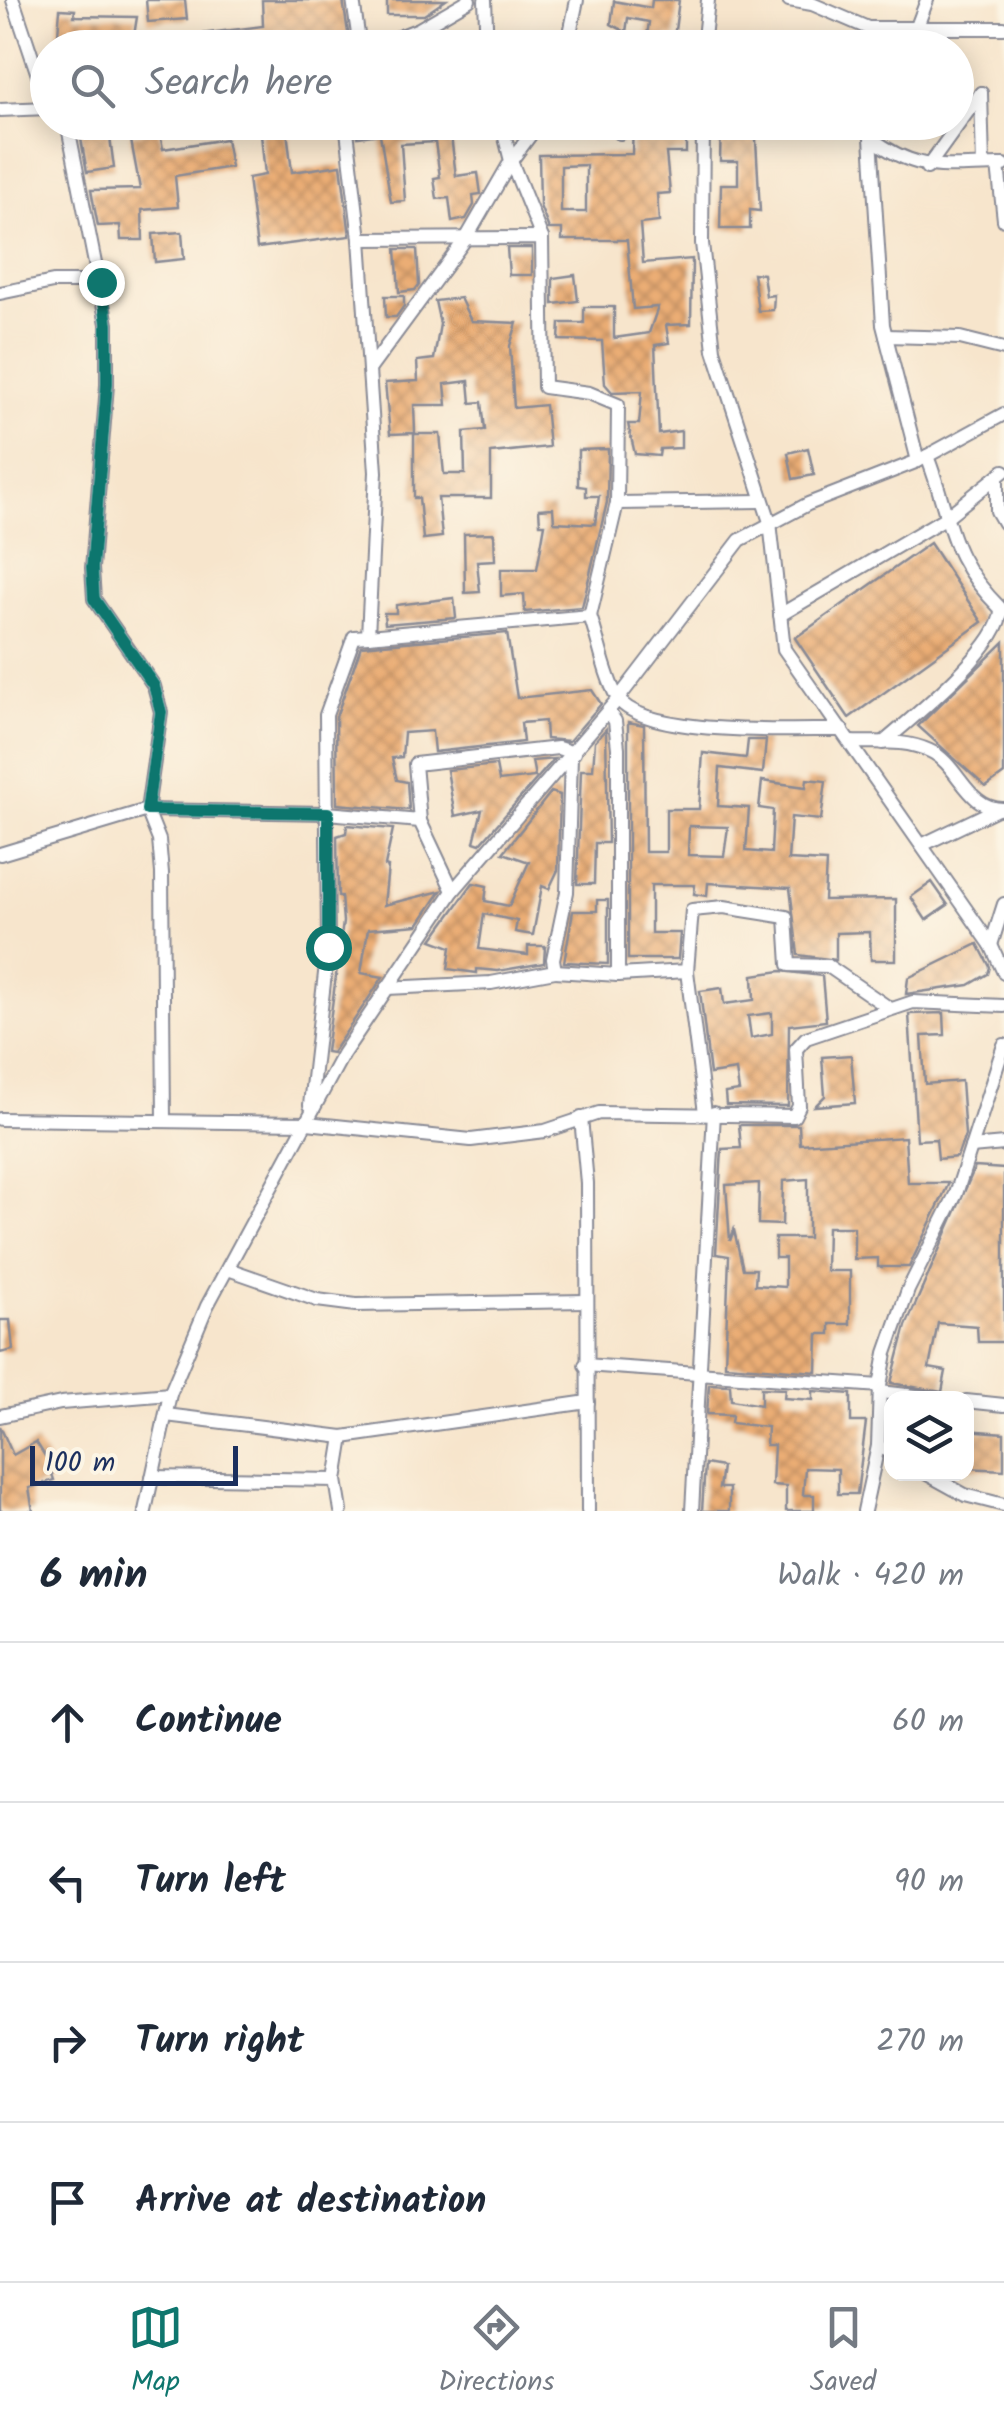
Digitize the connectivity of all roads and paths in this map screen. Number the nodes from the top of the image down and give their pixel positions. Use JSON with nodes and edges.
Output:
{"nodes":[{"id":1,"x":14,"y":0,"type":"edge"},
{"id":2,"x":354,"y":0,"type":"edge"},
{"id":3,"x":469,"y":0,"type":"edge"},
{"id":4,"x":485,"y":0,"type":"edge"},
{"id":5,"x":577,"y":0,"type":"edge"},
{"id":6,"x":708,"y":0,"type":"edge"},
{"id":7,"x":789,"y":0,"type":"edge"},
{"id":8,"x":927,"y":0,"type":"edge"},
{"id":9,"x":918,"y":26,"type":"junction"},
{"id":10,"x":1004,"y":28,"type":"edge"},
{"id":11,"x":358,"y":30,"type":"edge"},
{"id":12,"x":412,"y":30,"type":"edge"},
{"id":13,"x":486,"y":30,"type":"edge"},
{"id":14,"x":571,"y":30,"type":"edge"},
{"id":15,"x":705,"y":30,"type":"edge"},
{"id":16,"x":917,"y":30,"type":"edge"},
{"id":17,"x":30,"y":50,"type":"edge"},
{"id":18,"x":974,"y":103,"type":"edge"},
{"id":19,"x":30,"y":108,"type":"edge"},
{"id":20,"x":0,"y":110,"type":"edge"},
{"id":21,"x":70,"y":140,"type":"edge"},
{"id":22,"x":348,"y":140,"type":"edge"},
{"id":23,"x":506,"y":140,"type":"edge"},
{"id":24,"x":527,"y":140,"type":"edge"},
{"id":25,"x":702,"y":140,"type":"edge"},
{"id":26,"x":870,"y":140,"type":"edge"},
{"id":27,"x":873,"y":140,"type":"edge"},
{"id":28,"x":947,"y":140,"type":"edge"},
{"id":29,"x":511,"y":161,"type":"junction"},
{"id":30,"x":983,"y":165,"type":"junction"},
{"id":31,"x":1001,"y":165,"type":"edge"},
{"id":32,"x":927,"y":168,"type":"junction"},
{"id":33,"x":1004,"y":220,"type":"edge"},
{"id":34,"x":467,"y":237,"type":"junction"},
{"id":35,"x":542,"y":238,"type":"junction"},
{"id":36,"x":360,"y":239,"type":"junction"},
{"id":37,"x":101,"y":282,"type":"junction"},
{"id":38,"x":0,"y":293,"type":"edge"},
{"id":39,"x":886,"y":336,"type":"junction"},
{"id":40,"x":1004,"y":350,"type":"edge"},
{"id":41,"x":369,"y":370,"type":"junction"},
{"id":42,"x":1004,"y":414,"type":"edge"},
{"id":43,"x":922,"y":458,"type":"junction"},
{"id":44,"x":1001,"y":474,"type":"edge"},
{"id":45,"x":762,"y":501,"type":"junction"},
{"id":46,"x":617,"y":503,"type":"junction"},
{"id":47,"x":944,"y":518,"type":"junction"},
{"id":48,"x":770,"y":522,"type":"junction"},
{"id":49,"x":1004,"y":523,"type":"edge"},
{"id":50,"x":780,"y":615,"type":"junction"},
{"id":51,"x":590,"y":616,"type":"junction"},
{"id":52,"x":1000,"y":632,"type":"edge"},
{"id":53,"x":368,"y":636,"type":"junction"},
{"id":54,"x":618,"y":699,"type":"junction"},
{"id":55,"x":608,"y":711,"type":"junction"},
{"id":56,"x":842,"y":730,"type":"junction"},
{"id":57,"x":850,"y":742,"type":"junction"},
{"id":58,"x":883,"y":743,"type":"junction"},
{"id":59,"x":572,"y":755,"type":"junction"},
{"id":60,"x":1001,"y":809,"type":"edge"},
{"id":61,"x":147,"y":810,"type":"junction"},
{"id":62,"x":328,"y":813,"type":"junction"},
{"id":63,"x":420,"y":821,"type":"junction"},
{"id":64,"x":922,"y":845,"type":"junction"},
{"id":65,"x":0,"y":854,"type":"edge"},
{"id":66,"x":454,"y":890,"type":"junction"},
{"id":67,"x":1004,"y":904,"type":"edge"},
{"id":68,"x":991,"y":945,"type":"junction"},
{"id":69,"x":687,"y":971,"type":"junction"},
{"id":70,"x":555,"y":972,"type":"junction"},
{"id":71,"x":1004,"y":974,"type":"edge"},
{"id":72,"x":618,"y":975,"type":"junction"},
{"id":73,"x":387,"y":988,"type":"junction"},
{"id":74,"x":1004,"y":1006,"type":"edge"},
{"id":75,"x":888,"y":1008,"type":"junction"},
{"id":76,"x":1004,"y":1045,"type":"edge"},
{"id":77,"x":709,"y":1113,"type":"junction"},
{"id":78,"x":581,"y":1118,"type":"junction"},
{"id":79,"x":0,"y":1119,"type":"edge"},
{"id":80,"x":164,"y":1120,"type":"junction"},
{"id":81,"x":307,"y":1122,"type":"junction"},
{"id":82,"x":1004,"y":1144,"type":"edge"},
{"id":83,"x":971,"y":1147,"type":"junction"},
{"id":84,"x":228,"y":1269,"type":"junction"},
{"id":85,"x":586,"y":1300,"type":"junction"},
{"id":86,"x":585,"y":1365,"type":"junction"},
{"id":87,"x":698,"y":1372,"type":"junction"},
{"id":88,"x":880,"y":1389,"type":"junction"},
{"id":89,"x":892,"y":1391,"type":"edge"},
{"id":90,"x":170,"y":1394,"type":"junction"},
{"id":91,"x":588,"y":1402,"type":"junction"},
{"id":92,"x":974,"y":1402,"type":"edge"},
{"id":93,"x":1004,"y":1405,"type":"edge"},
{"id":94,"x":0,"y":1416,"type":"edge"},
{"id":95,"x":166,"y":1416,"type":"junction"},
{"id":96,"x":343,"y":1437,"type":"junction"},
{"id":97,"x":878,"y":1446,"type":"junction"},
{"id":98,"x":884,"y":1449,"type":"edge"},
{"id":99,"x":152,"y":1477,"type":"junction"},
{"id":100,"x":336,"y":1480,"type":"junction"},
{"id":101,"x":940,"y":1481,"type":"edge"},
{"id":102,"x":1004,"y":1505,"type":"edge"},
{"id":103,"x":144,"y":1511,"type":"edge"},
{"id":104,"x":341,"y":1511,"type":"edge"},
{"id":105,"x":588,"y":1511,"type":"edge"},
{"id":106,"x":692,"y":1511,"type":"edge"},
{"id":107,"x":864,"y":1511,"type":"edge"}],
"edges":[{"from":1,"to":17,"type":"street"},
{"from":2,"to":11,"type":"street"},
{"from":3,"to":12,"type":"street"},
{"from":4,"to":13,"type":"street"},
{"from":5,"to":14,"type":"street"},
{"from":6,"to":15,"type":"street"},
{"from":7,"to":9,"type":"street"},
{"from":8,"to":9,"type":"street"},
{"from":9,"to":10,"type":"street"},
{"from":9,"to":16,"type":"street"},
{"from":18,"to":30,"type":"street"},
{"from":19,"to":20,"type":"street"},
{"from":21,"to":37,"type":"street"},
{"from":22,"to":36,"type":"street"},
{"from":23,"to":29,"type":"street"},
{"from":24,"to":29,"type":"street"},
{"from":25,"to":45,"type":"street"},
{"from":26,"to":39,"type":"street"},
{"from":27,"to":32,"type":"street"},
{"from":28,"to":32,"type":"street"},
{"from":29,"to":34,"type":"street"},
{"from":29,"to":35,"type":"street"},
{"from":30,"to":31,"type":"street"},
{"from":30,"to":32,"type":"street"},
{"from":31,"to":33,"type":"street"},
{"from":34,"to":35,"type":"street"},
{"from":34,"to":36,"type":"street"},
{"from":34,"to":41,"type":"street"},
{"from":35,"to":46,"type":"street"},
{"from":36,"to":41,"type":"street"},
{"from":37,"to":38,"type":"street"},
{"from":37,"to":61,"type":"street"},
{"from":39,"to":40,"type":"street"},
{"from":39,"to":43,"type":"street"},
{"from":41,"to":53,"type":"street"},
{"from":42,"to":43,"type":"street"},
{"from":43,"to":47,"type":"street"},
{"from":43,"to":48,"type":"street"},
{"from":44,"to":47,"type":"street"},
{"from":44,"to":49,"type":"street"},
{"from":45,"to":46,"type":"street"},
{"from":45,"to":48,"type":"street"},
{"from":46,"to":51,"type":"street"},
{"from":47,"to":50,"type":"street"},
{"from":47,"to":52,"type":"street"},
{"from":48,"to":50,"type":"street"},
{"from":48,"to":54,"type":"street"},
{"from":50,"to":56,"type":"street"},
{"from":51,"to":53,"type":"street"},
{"from":51,"to":54,"type":"street"},
{"from":52,"to":58,"type":"street"},
{"from":53,"to":62,"type":"street"},
{"from":54,"to":55,"type":"street"},
{"from":54,"to":56,"type":"street"},
{"from":55,"to":59,"type":"street"},
{"from":55,"to":72,"type":"street"},
{"from":56,"to":57,"type":"street"},
{"from":57,"to":58,"type":"street"},
{"from":57,"to":64,"type":"street"},
{"from":58,"to":60,"type":"street"},
{"from":59,"to":63,"type":"street"},
{"from":59,"to":66,"type":"street"},
{"from":59,"to":70,"type":"street"},
{"from":60,"to":64,"type":"street"},
{"from":61,"to":62,"type":"street"},
{"from":61,"to":65,"type":"street"},
{"from":61,"to":80,"type":"street"},
{"from":62,"to":63,"type":"street"},
{"from":62,"to":81,"type":"street"},
{"from":63,"to":66,"type":"street"},
{"from":64,"to":68,"type":"street"},
{"from":66,"to":73,"type":"street"},
{"from":67,"to":68,"type":"street"},
{"from":68,"to":71,"type":"street"},
{"from":69,"to":72,"type":"street"},
{"from":69,"to":75,"type":"street"},
{"from":69,"to":77,"type":"street"},
{"from":70,"to":72,"type":"street"},
{"from":70,"to":73,"type":"street"},
{"from":73,"to":81,"type":"street"},
{"from":74,"to":75,"type":"street"},
{"from":75,"to":77,"type":"street"},
{"from":76,"to":83,"type":"street"},
{"from":77,"to":78,"type":"street"},
{"from":77,"to":87,"type":"street"},
{"from":78,"to":81,"type":"street"},
{"from":78,"to":85,"type":"street"},
{"from":79,"to":80,"type":"street"},
{"from":80,"to":81,"type":"street"},
{"from":81,"to":84,"type":"street"},
{"from":82,"to":83,"type":"street"},
{"from":83,"to":88,"type":"street"},
{"from":84,"to":85,"type":"street"},
{"from":84,"to":90,"type":"street"},
{"from":85,"to":86,"type":"street"},
{"from":86,"to":87,"type":"street"},
{"from":86,"to":91,"type":"street"},
{"from":87,"to":88,"type":"street"},
{"from":87,"to":106,"type":"street"},
{"from":88,"to":89,"type":"street"},
{"from":88,"to":97,"type":"street"},
{"from":90,"to":94,"type":"street"},
{"from":90,"to":95,"type":"street"},
{"from":91,"to":96,"type":"street"},
{"from":91,"to":105,"type":"street"},
{"from":92,"to":93,"type":"street"},
{"from":95,"to":96,"type":"street"},
{"from":95,"to":99,"type":"street"},
{"from":96,"to":100,"type":"street"},
{"from":97,"to":98,"type":"street"},
{"from":97,"to":107,"type":"street"},
{"from":99,"to":100,"type":"street"},
{"from":99,"to":103,"type":"street"},
{"from":100,"to":104,"type":"street"},
{"from":101,"to":102,"type":"street"}]}
